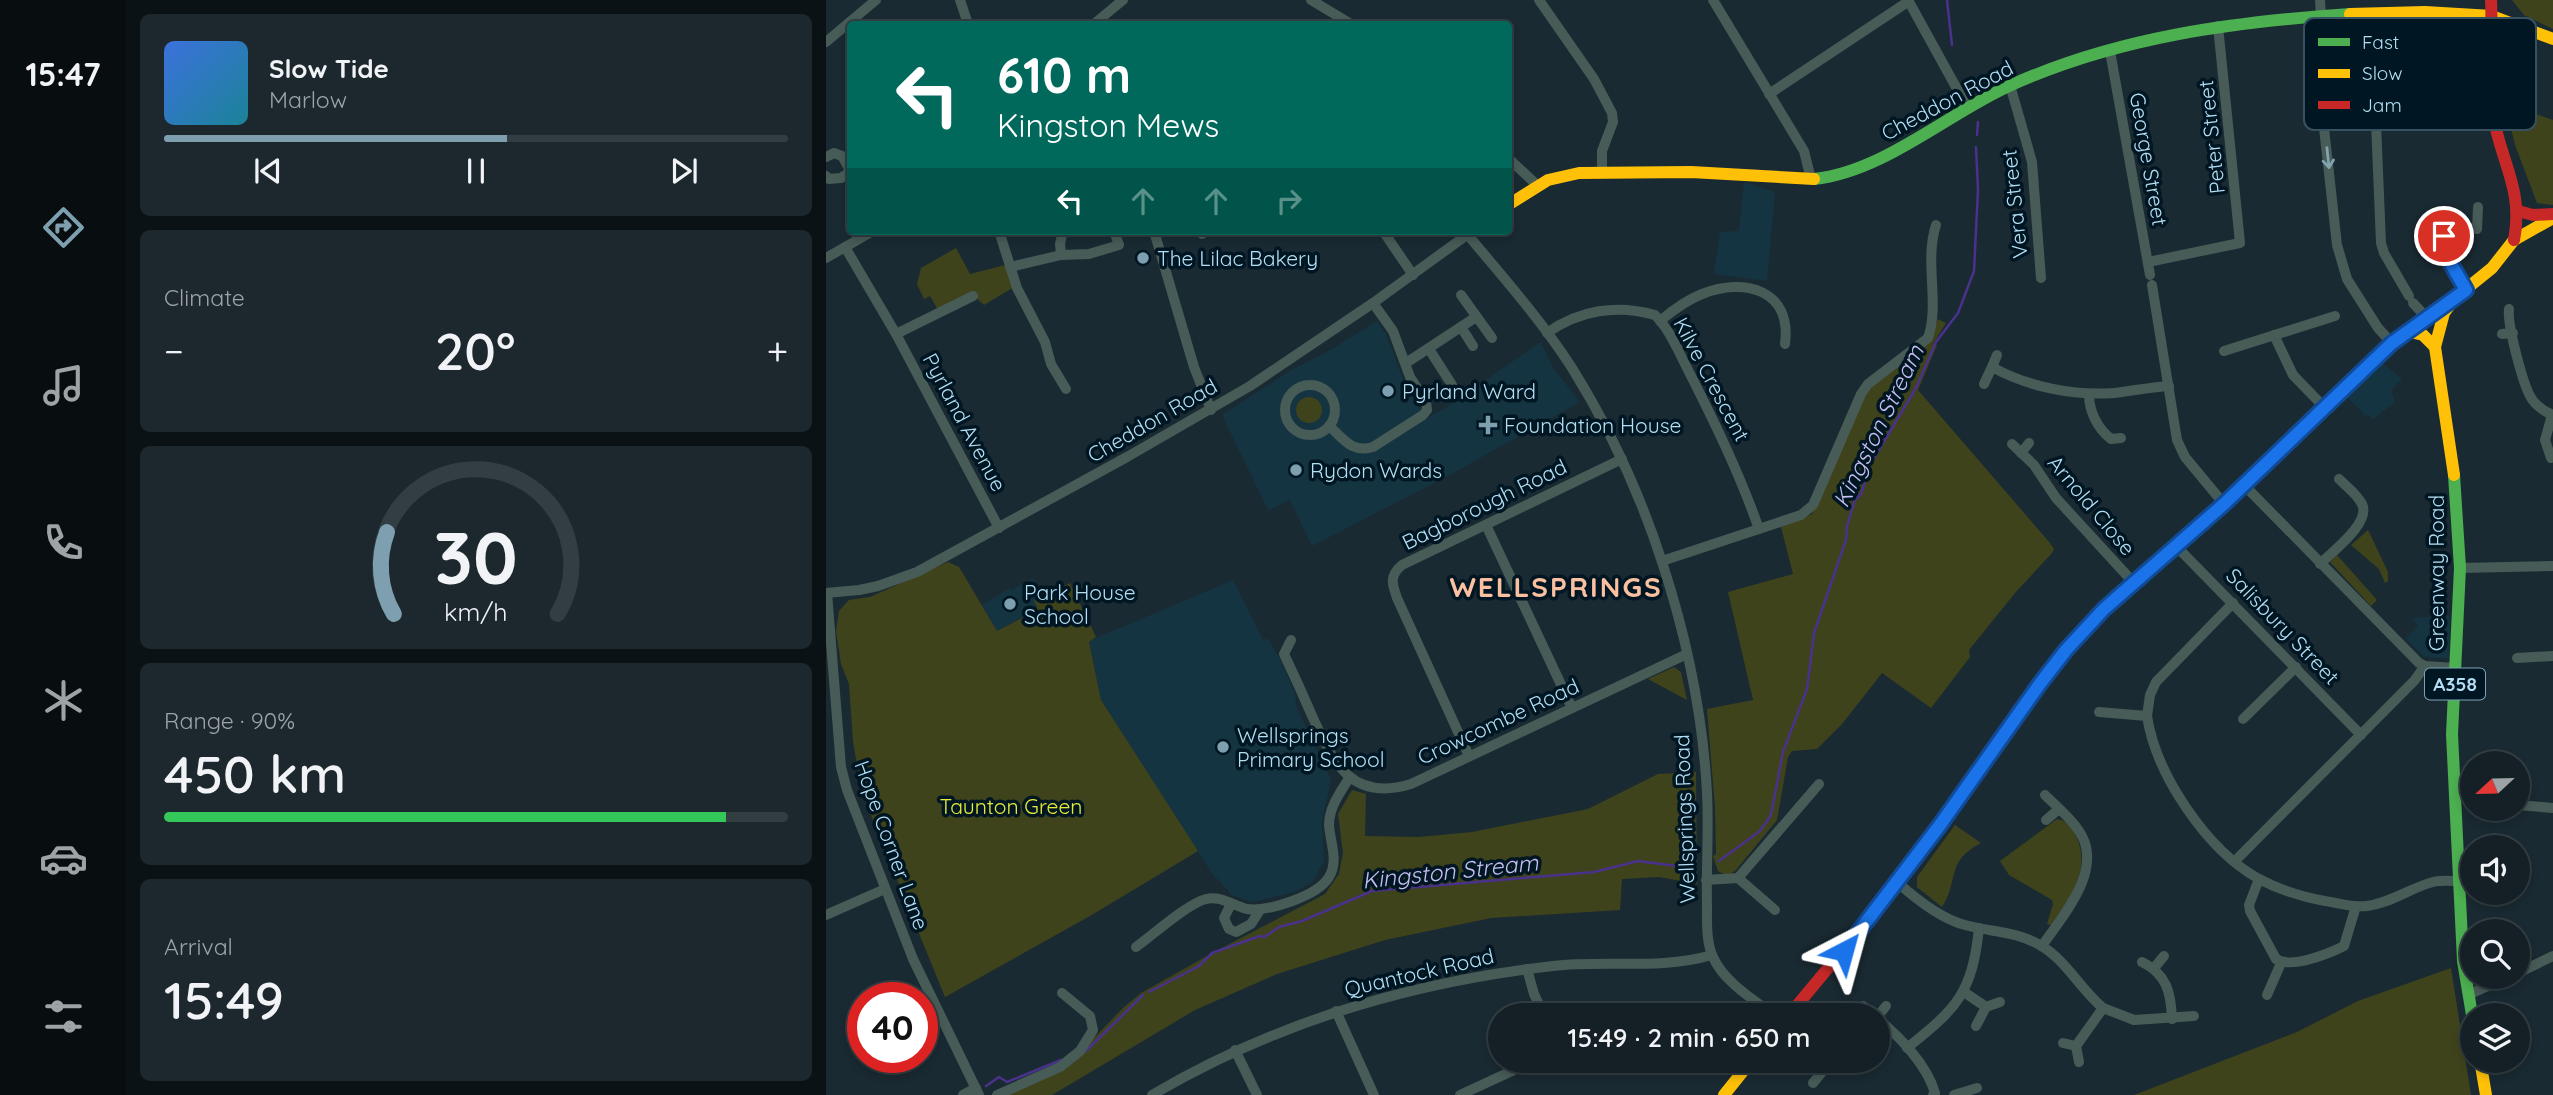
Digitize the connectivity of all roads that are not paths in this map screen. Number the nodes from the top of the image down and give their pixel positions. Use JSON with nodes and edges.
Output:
{"nodes":[{"id":1,"x":960,"y":0,"type":"edge"},
{"id":2,"x":1123,"y":0,"type":"edge"},
{"id":3,"x":1311,"y":0,"type":"edge"},
{"id":4,"x":1539,"y":0,"type":"edge"},
{"id":5,"x":1713,"y":0,"type":"edge"},
{"id":6,"x":2320,"y":0,"type":"edge"},
{"id":7,"x":2491,"y":0,"type":"edge"},
{"id":8,"x":873,"y":1,"type":"edge"},
{"id":9,"x":1909,"y":1,"type":"edge"},
{"id":10,"x":2375,"y":14,"type":"junction"},
{"id":11,"x":2492,"y":16,"type":"junction"},
{"id":12,"x":2319,"y":17,"type":"junction"},
{"id":13,"x":2304,"y":18,"type":"edge"},
{"id":14,"x":2308,"y":18,"type":"edge"},
{"id":15,"x":2375,"y":18,"type":"edge"},
{"id":16,"x":2497,"y":18,"type":"edge"},
{"id":17,"x":850,"y":21,"type":"edge"},
{"id":18,"x":967,"y":21,"type":"edge"},
{"id":19,"x":1098,"y":21,"type":"edge"},
{"id":20,"x":1346,"y":21,"type":"edge"},
{"id":21,"x":847,"y":23,"type":"edge"},
{"id":22,"x":2218,"y":26,"type":"junction"},
{"id":23,"x":2536,"y":33,"type":"edge"},
{"id":24,"x":2553,"y":39,"type":"edge"},
{"id":25,"x":826,"y":41,"type":"edge"},
{"id":26,"x":2110,"y":51,"type":"junction"},
{"id":27,"x":2010,"y":85,"type":"junction"},
{"id":28,"x":1769,"y":94,"type":"junction"},
{"id":29,"x":1966,"y":107,"type":"junction"},
{"id":30,"x":2325,"y":130,"type":"edge"},
{"id":31,"x":2376,"y":130,"type":"edge"},
{"id":32,"x":2496,"y":130,"type":"edge"},
{"id":33,"x":826,"y":157,"type":"edge"},
{"id":34,"x":1512,"y":162,"type":"edge"},
{"id":35,"x":847,"y":165,"type":"edge"},
{"id":36,"x":1602,"y":171,"type":"junction"},
{"id":37,"x":847,"y":173,"type":"edge"},
{"id":38,"x":826,"y":176,"type":"edge"},
{"id":39,"x":1811,"y":179,"type":"junction"},
{"id":40,"x":1537,"y":186,"type":"junction"},
{"id":41,"x":1512,"y":202,"type":"edge"},
{"id":42,"x":2478,"y":207,"type":"dead end"},
{"id":43,"x":2518,"y":211,"type":"junction"},
{"id":44,"x":2553,"y":216,"type":"edge"},
{"id":45,"x":1936,"y":225,"type":"dead end"},
{"id":46,"x":866,"y":235,"type":"edge"},
{"id":47,"x":1000,"y":235,"type":"edge"},
{"id":48,"x":1062,"y":235,"type":"edge"},
{"id":49,"x":1115,"y":235,"type":"edge"},
{"id":50,"x":1155,"y":235,"type":"edge"},
{"id":51,"x":1386,"y":235,"type":"edge"},
{"id":52,"x":1466,"y":235,"type":"edge"},
{"id":53,"x":1471,"y":235,"type":"edge"},
{"id":54,"x":2514,"y":240,"type":"junction"},
{"id":55,"x":845,"y":247,"type":"junction"},
{"id":56,"x":1061,"y":255,"type":"junction"},
{"id":57,"x":826,"y":258,"type":"edge"},
{"id":58,"x":2148,"y":262,"type":"junction"},
{"id":59,"x":1010,"y":267,"type":"junction"},
{"id":60,"x":1413,"y":275,"type":"junction"},
{"id":61,"x":2041,"y":278,"type":"dead end"},
{"id":62,"x":2460,"y":294,"type":"junction"},
{"id":63,"x":1461,"y":295,"type":"dead end"},
{"id":64,"x":973,"y":296,"type":"dead end"},
{"id":65,"x":1373,"y":303,"type":"junction"},
{"id":66,"x":2509,"y":309,"type":"dead end"},
{"id":67,"x":2335,"y":316,"type":"dead end"},
{"id":68,"x":1476,"y":317,"type":"junction"},
{"id":69,"x":2426,"y":317,"type":"junction"},
{"id":70,"x":1660,"y":321,"type":"junction"},
{"id":71,"x":1461,"y":327,"type":"junction"},
{"id":72,"x":1786,"y":331,"type":"junction"},
{"id":73,"x":1799,"y":331,"type":"dead end"},
{"id":74,"x":2407,"y":331,"type":"junction"},
{"id":75,"x":1547,"y":333,"type":"junction"},
{"id":76,"x":896,"y":334,"type":"junction"},
{"id":77,"x":2274,"y":335,"type":"junction"},
{"id":78,"x":1492,"y":338,"type":"dead end"},
{"id":79,"x":2392,"y":343,"type":"junction"},
{"id":80,"x":1784,"y":344,"type":"dead end"},
{"id":81,"x":1473,"y":346,"type":"dead end"},
{"id":82,"x":2435,"y":347,"type":"junction"},
{"id":83,"x":1429,"y":349,"type":"junction"},
{"id":84,"x":2224,"y":351,"type":"dead end"},
{"id":85,"x":1997,"y":355,"type":"dead end"},
{"id":86,"x":1406,"y":363,"type":"junction"},
{"id":87,"x":1992,"y":367,"type":"junction"},
{"id":88,"x":1059,"y":378,"type":"junction"},
{"id":89,"x":1048,"y":384,"type":"dead end"},
{"id":90,"x":1984,"y":384,"type":"dead end"},
{"id":91,"x":2169,"y":386,"type":"junction"},
{"id":92,"x":1066,"y":388,"type":"dead end"},
{"id":93,"x":2089,"y":394,"type":"junction"},
{"id":94,"x":1447,"y":396,"type":"dead end"},
{"id":95,"x":2325,"y":408,"type":"junction"},
{"id":96,"x":1211,"y":410,"type":"junction"},
{"id":97,"x":2553,"y":415,"type":"edge"},
{"id":98,"x":1329,"y":426,"type":"junction"},
{"id":99,"x":2121,"y":438,"type":"dead end"},
{"id":100,"x":2029,"y":443,"type":"dead end"},
{"id":101,"x":2012,"y":444,"type":"dead end"},
{"id":102,"x":2021,"y":453,"type":"junction"},
{"id":103,"x":1622,"y":459,"type":"junction"},
{"id":104,"x":2548,"y":459,"type":"edge"},
{"id":105,"x":2339,"y":479,"type":"dead end"},
{"id":106,"x":2245,"y":485,"type":"junction"},
{"id":107,"x":2224,"y":504,"type":"junction"},
{"id":108,"x":1486,"y":525,"type":"junction"},
{"id":109,"x":999,"y":528,"type":"junction"},
{"id":110,"x":1759,"y":529,"type":"junction"},
{"id":111,"x":2176,"y":546,"type":"junction"},
{"id":112,"x":1662,"y":561,"type":"junction"},
{"id":113,"x":2320,"y":564,"type":"junction"},
{"id":114,"x":2553,"y":566,"type":"edge"},
{"id":115,"x":2460,"y":568,"type":"junction"},
{"id":116,"x":2133,"y":582,"type":"junction"},
{"id":117,"x":826,"y":593,"type":"edge"},
{"id":118,"x":2233,"y":603,"type":"junction"},
{"id":119,"x":1291,"y":640,"type":"dead end"},
{"id":120,"x":1688,"y":654,"type":"junction"},
{"id":121,"x":2553,"y":656,"type":"edge"},
{"id":122,"x":2517,"y":658,"type":"dead end"},
{"id":123,"x":2425,"y":666,"type":"junction"},
{"id":124,"x":2296,"y":667,"type":"junction"},
{"id":125,"x":2456,"y":667,"type":"junction"},
{"id":126,"x":1572,"y":708,"type":"junction"},
{"id":127,"x":2099,"y":712,"type":"dead end"},
{"id":128,"x":2147,"y":716,"type":"junction"},
{"id":129,"x":2243,"y":719,"type":"dead end"},
{"id":130,"x":2361,"y":735,"type":"junction"},
{"id":131,"x":1469,"y":756,"type":"junction"},
{"id":132,"x":1350,"y":776,"type":"junction"},
{"id":133,"x":1819,"y":784,"type":"dead end"},
{"id":134,"x":2045,"y":795,"type":"dead end"},
{"id":135,"x":1790,"y":798,"type":"dead end"},
{"id":136,"x":2530,"y":806,"type":"edge"},
{"id":137,"x":1800,"y":807,"type":"junction"},
{"id":138,"x":2553,"y":808,"type":"edge"},
{"id":139,"x":2059,"y":809,"type":"junction"},
{"id":140,"x":2046,"y":820,"type":"dead end"},
{"id":141,"x":2235,"y":861,"type":"junction"},
{"id":142,"x":1738,"y":878,"type":"junction"},
{"id":143,"x":2259,"y":879,"type":"junction"},
{"id":144,"x":1706,"y":880,"type":"junction"},
{"id":145,"x":2459,"y":881,"type":"junction"},
{"id":146,"x":1897,"y":882,"type":"junction"},
{"id":147,"x":885,"y":889,"type":"junction"},
{"id":148,"x":1231,"y":904,"type":"junction"},
{"id":149,"x":2356,"y":906,"type":"junction"},
{"id":150,"x":1260,"y":910,"type":"junction"},
{"id":151,"x":1775,"y":910,"type":"dead end"},
{"id":152,"x":826,"y":915,"type":"edge"},
{"id":153,"x":1979,"y":929,"type":"junction"},
{"id":154,"x":2042,"y":946,"type":"junction"},
{"id":155,"x":1136,"y":947,"type":"dead end"},
{"id":156,"x":1712,"y":956,"type":"junction"},
{"id":157,"x":2164,"y":956,"type":"dead end"},
{"id":158,"x":2553,"y":958,"type":"edge"},
{"id":159,"x":2142,"y":962,"type":"dead end"},
{"id":160,"x":2281,"y":962,"type":"junction"},
{"id":161,"x":2154,"y":968,"type":"junction"},
{"id":162,"x":2530,"y":968,"type":"edge"},
{"id":163,"x":1527,"y":969,"type":"junction"},
{"id":164,"x":2481,"y":989,"type":"edge"},
{"id":165,"x":1964,"y":992,"type":"junction"},
{"id":166,"x":1062,"y":993,"type":"dead end"},
{"id":167,"x":2267,"y":995,"type":"dead end"},
{"id":168,"x":2468,"y":995,"type":"junction"},
{"id":169,"x":2000,"y":1002,"type":"dead end"},
{"id":170,"x":1538,"y":1003,"type":"edge"},
{"id":171,"x":1759,"y":1003,"type":"edge"},
{"id":172,"x":1799,"y":1003,"type":"edge"},
{"id":173,"x":2470,"y":1003,"type":"edge"},
{"id":174,"x":1986,"y":1007,"type":"junction"},
{"id":175,"x":2103,"y":1008,"type":"junction"},
{"id":176,"x":1336,"y":1011,"type":"junction"},
{"id":177,"x":2194,"y":1016,"type":"dead end"},
{"id":178,"x":2172,"y":1019,"type":"junction"},
{"id":179,"x":1976,"y":1026,"type":"dead end"},
{"id":180,"x":1890,"y":1031,"type":"edge"},
{"id":181,"x":2063,"y":1043,"type":"dead end"},
{"id":182,"x":2076,"y":1046,"type":"junction"},
{"id":183,"x":1907,"y":1048,"type":"junction"},
{"id":184,"x":1235,"y":1050,"type":"junction"},
{"id":185,"x":2079,"y":1062,"type":"dead end"},
{"id":186,"x":1508,"y":1073,"type":"edge"},
{"id":187,"x":1742,"y":1073,"type":"edge"},
{"id":188,"x":1821,"y":1073,"type":"edge"},
{"id":189,"x":2483,"y":1073,"type":"edge"},
{"id":190,"x":1813,"y":1083,"type":"dead end"},
{"id":191,"x":1977,"y":1088,"type":"dead end"},
{"id":192,"x":977,"y":1092,"type":"edge"},
{"id":193,"x":1936,"y":1094,"type":"edge"},
{"id":194,"x":963,"y":1095,"type":"edge"},
{"id":195,"x":997,"y":1095,"type":"edge"},
{"id":196,"x":1152,"y":1095,"type":"edge"},
{"id":197,"x":1256,"y":1095,"type":"edge"},
{"id":198,"x":1374,"y":1095,"type":"edge"},
{"id":199,"x":1460,"y":1095,"type":"edge"},
{"id":200,"x":1724,"y":1095,"type":"edge"},
{"id":201,"x":1954,"y":1095,"type":"edge"},
{"id":202,"x":2487,"y":1095,"type":"edge"}],
"edges":[{"from":1,"to":18,"type":"street"},
{"from":2,"to":19,"type":"street"},
{"from":3,"to":20,"type":"street"},
{"from":4,"to":36,"type":"street"},
{"from":5,"to":28,"type":"street"},
{"from":6,"to":12,"type":"street"},
{"from":7,"to":11,"type":"street"},
{"from":8,"to":17,"type":"street"},
{"from":9,"to":28,"type":"street"},
{"from":9,"to":29,"type":"street"},
{"from":10,"to":11,"type":"street","name":"Cheddon Road"},
{"from":10,"to":12,"type":"street","name":"Cheddon Road"},
{"from":10,"to":15,"type":"street"},
{"from":11,"to":16,"type":"street","name":"Cheddon Road"},
{"from":12,"to":14,"type":"street","name":"Cheddon Road"},
{"from":13,"to":22,"type":"street","name":"Cheddon Road"},
{"from":21,"to":25,"type":"street"},
{"from":22,"to":26,"type":"street","name":"Cheddon Road"},
{"from":22,"to":58,"type":"street","name":"Peter Street"},
{"from":23,"to":24,"type":"street","name":"Cheddon Road"},
{"from":26,"to":27,"type":"street","name":"Cheddon Road"},
{"from":26,"to":58,"type":"street","name":"George Street"},
{"from":27,"to":29,"type":"street","name":"Cheddon Road"},
{"from":27,"to":61,"type":"street","name":"Vera Street"},
{"from":28,"to":39,"type":"street"},
{"from":29,"to":39,"type":"street","name":"Cheddon Road"},
{"from":30,"to":79,"type":"street","one_way":true},
{"from":31,"to":69,"type":"street"},
{"from":32,"to":43,"type":"street"},
{"from":33,"to":35,"type":"street"},
{"from":34,"to":40,"type":"street"},
{"from":36,"to":39,"type":"street","name":"Cheddon Road"},
{"from":36,"to":40,"type":"street","name":"Cheddon Road"},
{"from":37,"to":38,"type":"street"},
{"from":40,"to":41,"type":"street","name":"Cheddon Road"},
{"from":42,"to":62,"type":"street"},
{"from":43,"to":44,"type":"street"},
{"from":43,"to":54,"type":"street"},
{"from":44,"to":54,"type":"street"},
{"from":45,"to":110,"type":"street"},
{"from":46,"to":55,"type":"street"},
{"from":47,"to":59,"type":"street"},
{"from":48,"to":56,"type":"street"},
{"from":49,"to":56,"type":"street"},
{"from":50,"to":96,"type":"street"},
{"from":51,"to":60,"type":"street"},
{"from":52,"to":60,"type":"street","name":"Cheddon Road"},
{"from":53,"to":75,"type":"street","name":"Wellsprings Road"},
{"from":54,"to":62,"type":"street","number":"A358"},
{"from":55,"to":57,"type":"street"},
{"from":55,"to":76,"type":"street","name":"Pyrland Avenue"},
{"from":56,"to":59,"type":"street"},
{"from":58,"to":91,"type":"street","name":"George Street"},
{"from":59,"to":88,"type":"street"},
{"from":60,"to":65,"type":"street","name":"Cheddon Road"},
{"from":62,"to":69,"type":"street"},
{"from":62,"to":82,"type":"street","name":"Greenway Road","number":"A358"},
{"from":63,"to":68,"type":"street"},
{"from":64,"to":76,"type":"street"},
{"from":65,"to":86,"type":"street"},
{"from":65,"to":96,"type":"street","name":"Cheddon Road"},
{"from":66,"to":97,"type":"street"},
{"from":67,"to":77,"type":"street"},
{"from":68,"to":71,"type":"street"},
{"from":68,"to":78,"type":"street"},
{"from":69,"to":74,"type":"street"},
{"from":70,"to":72,"type":"street"},
{"from":70,"to":75,"type":"street","name":"Kilve Crescent"},
{"from":70,"to":110,"type":"street","name":"Kilve Crescent"},
{"from":71,"to":81,"type":"street"},
{"from":71,"to":83,"type":"street"},
{"from":72,"to":73,"type":"street"},
{"from":72,"to":80,"type":"street"},
{"from":74,"to":79,"type":"street"},
{"from":74,"to":82,"type":"street"},
{"from":75,"to":103,"type":"street","name":"Wellsprings Road"},
{"from":76,"to":109,"type":"street","name":"Pyrland Avenue"},
{"from":77,"to":84,"type":"street"},
{"from":77,"to":95,"type":"street"},
{"from":79,"to":95,"type":"street"},
{"from":82,"to":115,"type":"street","name":"Greenway Road","number":"A358"},
{"from":83,"to":86,"type":"street"},
{"from":83,"to":94,"type":"street"},
{"from":85,"to":87,"type":"street"},
{"from":86,"to":98,"type":"street"},
{"from":87,"to":90,"type":"street"},
{"from":87,"to":93,"type":"street"},
{"from":88,"to":89,"type":"street"},
{"from":88,"to":92,"type":"street"},
{"from":91,"to":93,"type":"street"},
{"from":91,"to":107,"type":"street","name":"George Street"},
{"from":93,"to":99,"type":"street"},
{"from":95,"to":106,"type":"street"},
{"from":96,"to":109,"type":"street","name":"Cheddon Road"},
{"from":97,"to":104,"type":"street"},
{"from":98,"to":98,"type":"street"},
{"from":100,"to":102,"type":"street","name":"Arnold Close"},
{"from":101,"to":102,"type":"street","name":"Arnold Close"},
{"from":102,"to":116,"type":"street","name":"Arnold Close"},
{"from":103,"to":108,"type":"street","name":"Bagborough Road"},
{"from":103,"to":112,"type":"street","name":"Wellsprings Road"},
{"from":105,"to":113,"type":"street"},
{"from":106,"to":107,"type":"street"},
{"from":106,"to":113,"type":"street"},
{"from":107,"to":111,"type":"street"},
{"from":108,"to":126,"type":"street"},
{"from":108,"to":131,"type":"street","name":"Bagborough Road"},
{"from":109,"to":117,"type":"street","name":"Cheddon Road"},
{"from":110,"to":112,"type":"street"},
{"from":111,"to":116,"type":"street"},
{"from":111,"to":118,"type":"street","name":"Salisbury Street"},
{"from":112,"to":120,"type":"street","name":"Wellsprings Road"},
{"from":113,"to":123,"type":"street"},
{"from":114,"to":115,"type":"street"},
{"from":115,"to":125,"type":"street","name":"Greenway Road","number":"A358"},
{"from":116,"to":146,"type":"street"},
{"from":117,"to":147,"type":"street","name":"Hope Corner Lane"},
{"from":118,"to":124,"type":"street","name":"Salisbury Street"},
{"from":118,"to":128,"type":"street"},
{"from":119,"to":132,"type":"street","name":"Crowcombe Road"},
{"from":120,"to":126,"type":"street","name":"Crowcombe Road"},
{"from":120,"to":144,"type":"street","name":"Wellsprings Road"},
{"from":121,"to":122,"type":"street"},
{"from":123,"to":125,"type":"street"},
{"from":123,"to":130,"type":"street"},
{"from":124,"to":129,"type":"street"},
{"from":124,"to":130,"type":"street","name":"Salisbury Street"},
{"from":125,"to":145,"type":"street","name":"Greenway Road","number":"A358"},
{"from":126,"to":131,"type":"street","name":"Crowcombe Road"},
{"from":127,"to":128,"type":"street"},
{"from":128,"to":141,"type":"street"},
{"from":130,"to":141,"type":"street"},
{"from":131,"to":132,"type":"street","name":"Crowcombe Road"},
{"from":132,"to":150,"type":"street"},
{"from":133,"to":137,"type":"street"},
{"from":134,"to":139,"type":"street"},
{"from":135,"to":137,"type":"street"},
{"from":136,"to":138,"type":"street"},
{"from":137,"to":142,"type":"street"},
{"from":139,"to":140,"type":"street"},
{"from":139,"to":154,"type":"street"},
{"from":141,"to":143,"type":"street"},
{"from":142,"to":144,"type":"street"},
{"from":142,"to":151,"type":"street"},
{"from":143,"to":149,"type":"street"},
{"from":143,"to":160,"type":"street"},
{"from":144,"to":156,"type":"street","name":"Wellsprings Road"},
{"from":145,"to":149,"type":"street"},
{"from":145,"to":168,"type":"street","name":"Greenway Road","number":"A358"},
{"from":146,"to":153,"type":"street"},
{"from":146,"to":172,"type":"street"},
{"from":147,"to":152,"type":"street"},
{"from":147,"to":192,"type":"street","name":"Hope Corner Lane"},
{"from":148,"to":150,"type":"street"},
{"from":148,"to":150,"type":"street"},
{"from":148,"to":155,"type":"street"},
{"from":149,"to":160,"type":"street"},
{"from":153,"to":154,"type":"street"},
{"from":153,"to":165,"type":"street"},
{"from":154,"to":175,"type":"street"},
{"from":156,"to":163,"type":"street","name":"Quantock Road"},
{"from":156,"to":171,"type":"street"},
{"from":157,"to":161,"type":"street"},
{"from":158,"to":162,"type":"street"},
{"from":159,"to":161,"type":"street"},
{"from":160,"to":167,"type":"street"},
{"from":161,"to":178,"type":"street"},
{"from":163,"to":170,"type":"street"},
{"from":163,"to":176,"type":"street","name":"Quantock Road"},
{"from":164,"to":168,"type":"street"},
{"from":165,"to":174,"type":"street"},
{"from":165,"to":183,"type":"street"},
{"from":166,"to":195,"type":"street"},
{"from":168,"to":173,"type":"street","name":"Greenway Road","number":"A358"},
{"from":169,"to":174,"type":"street"},
{"from":174,"to":179,"type":"street"},
{"from":175,"to":178,"type":"street"},
{"from":175,"to":182,"type":"street"},
{"from":176,"to":184,"type":"street","name":"Quantock Road"},
{"from":176,"to":198,"type":"street"},
{"from":177,"to":178,"type":"street"},
{"from":180,"to":183,"type":"street"},
{"from":181,"to":182,"type":"street"},
{"from":182,"to":185,"type":"street"},
{"from":183,"to":193,"type":"street"},
{"from":184,"to":196,"type":"street","name":"Quantock Road"},
{"from":184,"to":197,"type":"street"},
{"from":186,"to":199,"type":"street"},
{"from":187,"to":200,"type":"street"},
{"from":188,"to":190,"type":"street"},
{"from":189,"to":202,"type":"street"},
{"from":191,"to":201,"type":"street"},
{"from":192,"to":194,"type":"street"}]}
